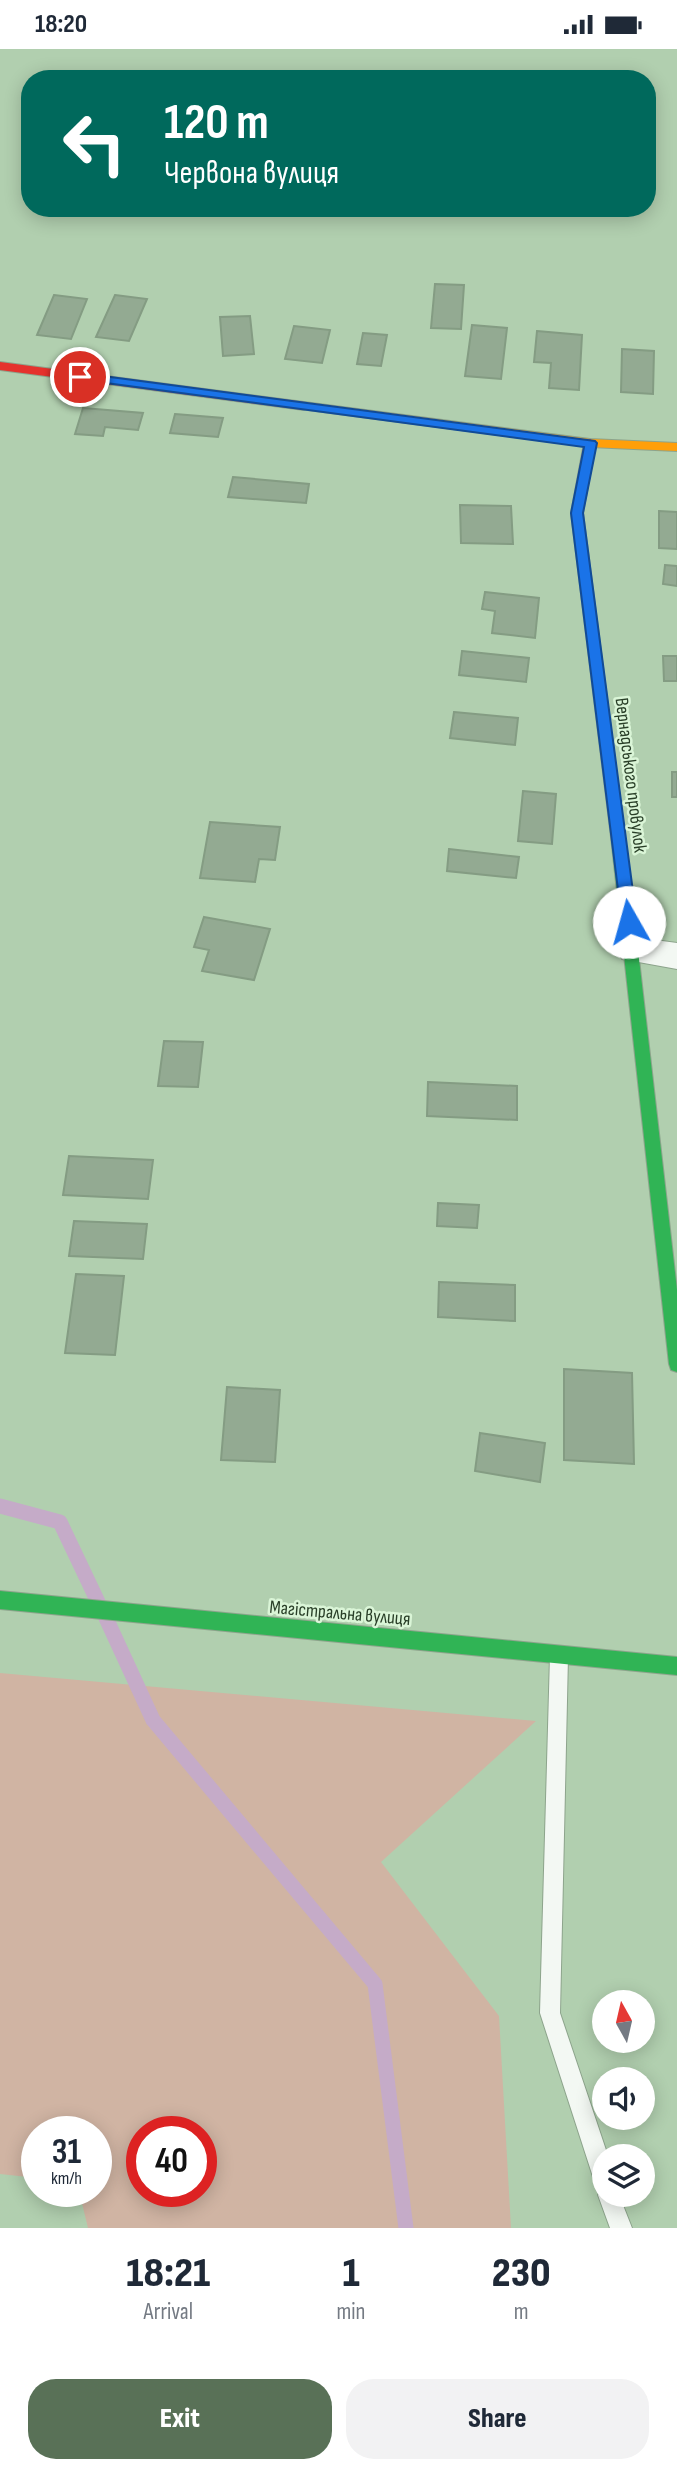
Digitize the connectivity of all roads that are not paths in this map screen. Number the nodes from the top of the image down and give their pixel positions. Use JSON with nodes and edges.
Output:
{"nodes":[{"id":1,"x":0,"y":366,"type":"edge"},
{"id":2,"x":590,"y":443,"type":"junction"},
{"id":3,"x":677,"y":447,"type":"edge"},
{"id":4,"x":633,"y":950,"type":"junction"},
{"id":5,"x":677,"y":955,"type":"edge"},
{"id":6,"x":677,"y":1364,"type":"edge"},
{"id":7,"x":0,"y":1600,"type":"edge"},
{"id":8,"x":559,"y":1654,"type":"junction"},
{"id":9,"x":677,"y":1666,"type":"edge"},
{"id":10,"x":593,"y":2144,"type":"edge"},
{"id":11,"x":614,"y":2207,"type":"edge"},
{"id":12,"x":621,"y":2228,"type":"edge"}],
"edges":[{"from":1,"to":2,"type":"street"},
{"from":2,"to":3,"type":"street"},
{"from":2,"to":4,"type":"street","name":"Вернадського провулок"},
{"from":4,"to":5,"type":"street"},
{"from":4,"to":6,"type":"street","name":"Вернадського провулок"},
{"from":7,"to":8,"type":"street","name":"Магістральна вулиця"},
{"from":8,"to":9,"type":"street","name":"Магістральна вулиця"},
{"from":8,"to":10,"type":"lane"},
{"from":11,"to":12,"type":"lane"}]}
